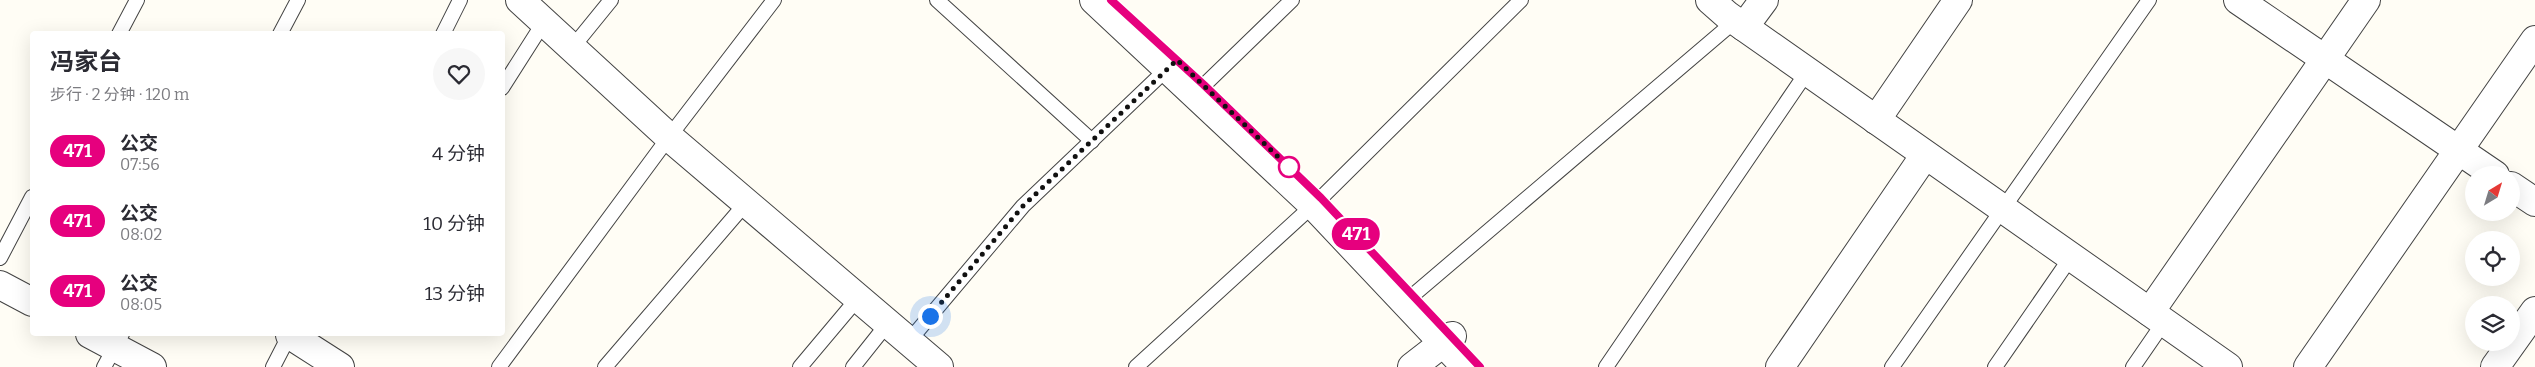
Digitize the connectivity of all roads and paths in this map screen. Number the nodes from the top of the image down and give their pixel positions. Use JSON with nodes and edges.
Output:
{"nodes":[{"id":1,"x":137,"y":0,"type":"edge"},
{"id":2,"x":298,"y":0,"type":"edge"},
{"id":3,"x":460,"y":0,"type":"edge"},
{"id":4,"x":520,"y":0,"type":"edge"},
{"id":5,"x":611,"y":0,"type":"edge"},
{"id":6,"x":774,"y":0,"type":"edge"},
{"id":7,"x":937,"y":0,"type":"edge"},
{"id":8,"x":1094,"y":0,"type":"edge"},
{"id":9,"x":1111,"y":0,"type":"edge"},
{"id":10,"x":1292,"y":0,"type":"edge"},
{"id":11,"x":1521,"y":0,"type":"edge"},
{"id":12,"x":1710,"y":0,"type":"edge"},
{"id":13,"x":1764,"y":0,"type":"edge"},
{"id":14,"x":1958,"y":0,"type":"edge"},
{"id":15,"x":2149,"y":0,"type":"edge"},
{"id":16,"x":2238,"y":0,"type":"edge"},
{"id":17,"x":2366,"y":0,"type":"edge"},
{"id":18,"x":544,"y":22,"type":"junction"},
{"id":19,"x":1740,"y":24,"type":"junction"},
{"id":20,"x":121,"y":31,"type":"edge"},
{"id":21,"x":282,"y":31,"type":"edge"},
{"id":22,"x":444,"y":31,"type":"edge"},
{"id":23,"x":2535,"y":40,"type":"edge"},
{"id":24,"x":572,"y":48,"type":"junction"},
{"id":25,"x":2324,"y":60,"type":"junction"},
{"id":26,"x":1173,"y":64,"type":"junction"},
{"id":27,"x":1807,"y":72,"type":"junction"},
{"id":28,"x":505,"y":83,"type":"edge"},
{"id":29,"x":1200,"y":89,"type":"junction"},
{"id":30,"x":1876,"y":120,"type":"junction"},
{"id":31,"x":669,"y":137,"type":"junction"},
{"id":32,"x":1092,"y":141,"type":"junction"},
{"id":33,"x":2458,"y":150,"type":"junction"},
{"id":34,"x":1925,"y":155,"type":"junction"},
{"id":35,"x":2482,"y":166,"type":"edge"},
{"id":36,"x":2520,"y":192,"type":"edge"},
{"id":37,"x":30,"y":201,"type":"edge"},
{"id":38,"x":1317,"y":201,"type":"junction"},
{"id":39,"x":2535,"y":202,"type":"edge"},
{"id":40,"x":746,"y":203,"type":"junction"},
{"id":41,"x":2002,"y":209,"type":"junction"},
{"id":42,"x":2071,"y":257,"type":"junction"},
{"id":43,"x":0,"y":258,"type":"edge"},
{"id":44,"x":0,"y":285,"type":"edge"},
{"id":45,"x":858,"y":298,"type":"junction"},
{"id":46,"x":1409,"y":298,"type":"junction"},
{"id":47,"x":30,"y":301,"type":"edge"},
{"id":48,"x":2535,"y":311,"type":"edge"},
{"id":49,"x":2157,"y":317,"type":"junction"},
{"id":50,"x":888,"y":323,"type":"junction"},
{"id":51,"x":93,"y":336,"type":"edge"},
{"id":52,"x":289,"y":336,"type":"edge"},
{"id":53,"x":293,"y":336,"type":"edge"},
{"id":54,"x":1448,"y":339,"type":"junction"},
{"id":55,"x":909,"y":341,"type":"junction"},
{"id":56,"x":113,"y":349,"type":"edge"},
{"id":57,"x":152,"y":367,"type":"edge"},
{"id":58,"x":274,"y":367,"type":"edge"},
{"id":59,"x":340,"y":367,"type":"edge"},
{"id":60,"x":499,"y":367,"type":"edge"},
{"id":61,"x":605,"y":367,"type":"edge"},
{"id":62,"x":800,"y":367,"type":"edge"},
{"id":63,"x":853,"y":367,"type":"edge"},
{"id":64,"x":939,"y":367,"type":"edge"},
{"id":65,"x":1136,"y":367,"type":"edge"},
{"id":66,"x":1412,"y":367,"type":"edge"},
{"id":67,"x":1466,"y":367,"type":"edge"},
{"id":68,"x":1480,"y":367,"type":"edge"},
{"id":69,"x":1606,"y":367,"type":"edge"},
{"id":70,"x":1780,"y":367,"type":"edge"},
{"id":71,"x":1892,"y":367,"type":"edge"},
{"id":72,"x":1994,"y":367,"type":"edge"},
{"id":73,"x":2133,"y":367,"type":"edge"},
{"id":74,"x":2228,"y":367,"type":"edge"},
{"id":75,"x":2308,"y":367,"type":"edge"},
{"id":76,"x":2495,"y":367,"type":"edge"}],
"edges":[{"from":1,"to":20,"type":"lane"},
{"from":2,"to":21,"type":"lane"},
{"from":3,"to":22,"type":"lane"},
{"from":4,"to":18,"type":"street"},
{"from":5,"to":24,"type":"lane"},
{"from":6,"to":31,"type":"lane"},
{"from":7,"to":32,"type":"lane"},
{"from":8,"to":26,"type":"street"},
{"from":9,"to":26,"type":"street"},
{"from":10,"to":29,"type":"lane"},
{"from":11,"to":38,"type":"lane"},
{"from":12,"to":19,"type":"street"},
{"from":13,"to":19,"type":"street"},
{"from":14,"to":30,"type":"street"},
{"from":15,"to":41,"type":"lane"},
{"from":16,"to":25,"type":"street"},
{"from":17,"to":25,"type":"street"},
{"from":18,"to":24,"type":"street"},
{"from":18,"to":28,"type":"lane"},
{"from":19,"to":27,"type":"street"},
{"from":19,"to":46,"type":"lane"},
{"from":23,"to":33,"type":"street"},
{"from":24,"to":31,"type":"street"},
{"from":25,"to":33,"type":"street"},
{"from":25,"to":49,"type":"street"},
{"from":26,"to":29,"type":"street"},
{"from":26,"to":32,"type":"lane"},
{"from":27,"to":30,"type":"street"},
{"from":27,"to":69,"type":"lane"},
{"from":29,"to":38,"type":"street"},
{"from":30,"to":34,"type":"street"},
{"from":31,"to":40,"type":"street"},
{"from":31,"to":60,"type":"lane"},
{"from":32,"to":55,"type":"lane"},
{"from":33,"to":35,"type":"street"},
{"from":33,"to":75,"type":"street"},
{"from":34,"to":41,"type":"street"},
{"from":34,"to":70,"type":"street"},
{"from":36,"to":39,"type":"street"},
{"from":37,"to":43,"type":"lane"},
{"from":38,"to":46,"type":"street"},
{"from":38,"to":65,"type":"lane"},
{"from":40,"to":45,"type":"street"},
{"from":40,"to":61,"type":"lane"},
{"from":41,"to":42,"type":"street"},
{"from":41,"to":71,"type":"lane"},
{"from":42,"to":49,"type":"street"},
{"from":42,"to":72,"type":"lane"},
{"from":44,"to":47,"type":"street"},
{"from":45,"to":50,"type":"street"},
{"from":45,"to":62,"type":"lane"},
{"from":46,"to":54,"type":"street"},
{"from":48,"to":76,"type":"street"},
{"from":49,"to":73,"type":"lane"},
{"from":49,"to":74,"type":"street"},
{"from":50,"to":55,"type":"street"},
{"from":50,"to":63,"type":"lane"},
{"from":51,"to":56,"type":"street"},
{"from":52,"to":58,"type":"lane"},
{"from":53,"to":59,"type":"street"},
{"from":54,"to":66,"type":"street"},
{"from":54,"to":67,"type":"street"},
{"from":54,"to":68,"type":"street"},
{"from":55,"to":64,"type":"street"},
{"from":56,"to":57,"type":"street"}]}
